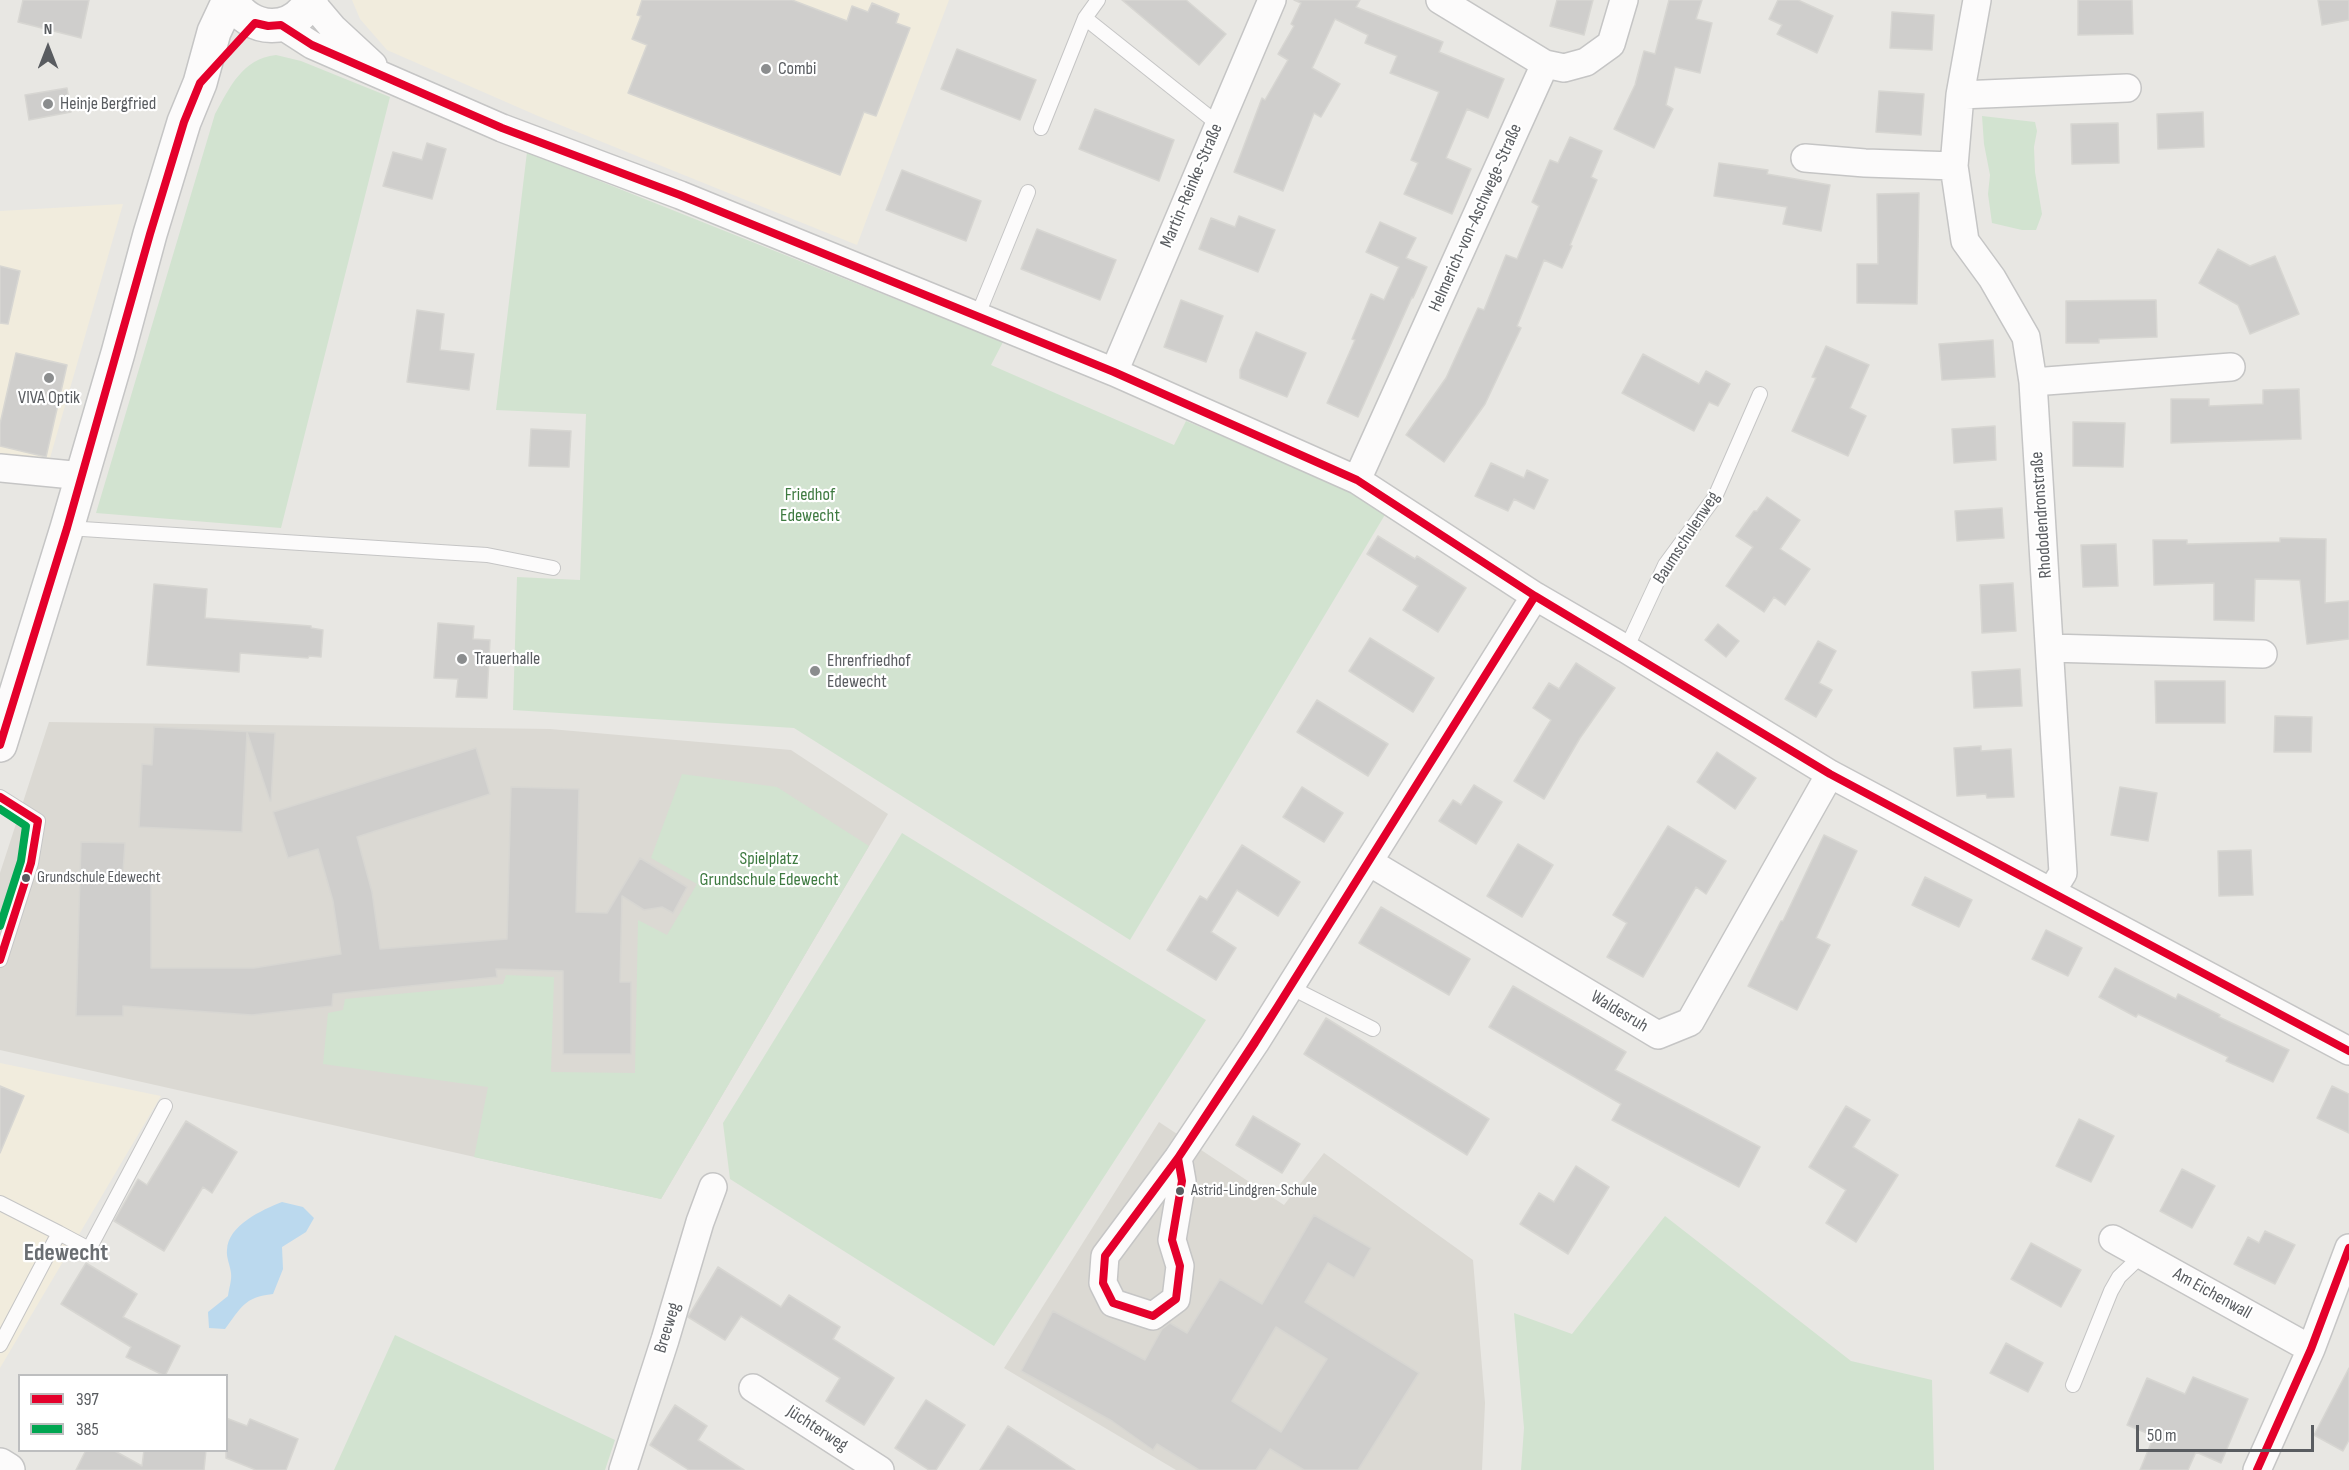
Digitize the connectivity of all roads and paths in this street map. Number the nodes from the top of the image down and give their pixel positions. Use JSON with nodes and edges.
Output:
{"nodes":[{"id":1,"x":230,"y":0,"type":"edge"},
{"id":2,"x":1098,"y":0,"type":"edge"},
{"id":3,"x":1272,"y":0,"type":"edge"},
{"id":4,"x":1440,"y":0,"type":"edge"},
{"id":5,"x":1624,"y":0,"type":"edge"},
{"id":6,"x":1977,"y":0,"type":"edge"},
{"id":7,"x":311,"y":1,"type":"edge"},
{"id":8,"x":1084,"y":18,"type":"junction"},
{"id":9,"x":268,"y":24,"type":"junction"},
{"id":10,"x":1545,"y":64,"type":"junction"},
{"id":11,"x":391,"y":80,"type":"junction"},
{"id":12,"x":200,"y":83,"type":"junction"},
{"id":13,"x":2127,"y":87,"type":"dead end"},
{"id":14,"x":1960,"y":95,"type":"junction"},
{"id":15,"x":1218,"y":124,"type":"junction"},
{"id":16,"x":1041,"y":128,"type":"dead end"},
{"id":17,"x":1805,"y":158,"type":"dead end"},
{"id":18,"x":1953,"y":166,"type":"junction"},
{"id":19,"x":1028,"y":192,"type":"dead end"},
{"id":20,"x":977,"y":317,"type":"junction"},
{"id":21,"x":2231,"y":367,"type":"dead end"},
{"id":22,"x":1114,"y":372,"type":"junction"},
{"id":23,"x":2033,"y":382,"type":"junction"},
{"id":24,"x":1760,"y":394,"type":"dead end"},
{"id":25,"x":0,"y":468,"type":"edge"},
{"id":26,"x":83,"y":476,"type":"junction"},
{"id":27,"x":1357,"y":480,"type":"junction"},
{"id":28,"x":67,"y":528,"type":"junction"},
{"id":29,"x":553,"y":568,"type":"dead end"},
{"id":30,"x":1535,"y":596,"type":"junction"},
{"id":31,"x":2050,"y":648,"type":"junction"},
{"id":32,"x":1626,"y":649,"type":"junction"},
{"id":33,"x":2263,"y":654,"type":"dead end"},
{"id":34,"x":0,"y":746,"type":"edge"},
{"id":35,"x":1830,"y":774,"type":"junction"},
{"id":36,"x":0,"y":797,"type":"edge"},
{"id":37,"x":1369,"y":862,"type":"junction"},
{"id":38,"x":2051,"y":892,"type":"junction"},
{"id":39,"x":0,"y":960,"type":"edge"},
{"id":40,"x":1290,"y":987,"type":"junction"},
{"id":41,"x":1373,"y":1029,"type":"dead end"},
{"id":42,"x":2349,"y":1051,"type":"edge"},
{"id":43,"x":165,"y":1106,"type":"dead end"},
{"id":44,"x":1178,"y":1158,"type":"junction"},
{"id":45,"x":713,"y":1187,"type":"dead end"},
{"id":46,"x":0,"y":1203,"type":"edge"},
{"id":47,"x":59,"y":1233,"type":"junction"},
{"id":48,"x":2113,"y":1239,"type":"dead end"},
{"id":49,"x":2349,"y":1248,"type":"edge"},
{"id":50,"x":2142,"y":1255,"type":"junction"},
{"id":51,"x":0,"y":1345,"type":"edge"},
{"id":52,"x":2311,"y":1349,"type":"junction"},
{"id":53,"x":2073,"y":1385,"type":"dead end"},
{"id":54,"x":753,"y":1388,"type":"dead end"},
{"id":55,"x":0,"y":1465,"type":"edge"},
{"id":56,"x":8,"y":1470,"type":"edge"},
{"id":57,"x":623,"y":1470,"type":"edge"},
{"id":58,"x":880,"y":1470,"type":"edge"},
{"id":59,"x":2257,"y":1470,"type":"edge"}],
"edges":[{"from":1,"to":9,"type":"main road"},
{"from":1,"to":12,"type":"main road"},
{"from":2,"to":8,"type":"lane"},
{"from":3,"to":15,"type":"street","name":"Martin-Reinke-Straße"},
{"from":4,"to":10,"type":"street"},
{"from":5,"to":10,"type":"street"},
{"from":6,"to":14,"type":"street","name":"Rhododendronstraße"},
{"from":7,"to":9,"type":"main road"},
{"from":7,"to":11,"type":"street"},
{"from":8,"to":15,"type":"lane"},
{"from":8,"to":16,"type":"lane"},
{"from":9,"to":11,"type":"street"},
{"from":9,"to":12,"type":"main road"},
{"from":10,"to":27,"type":"street","name":"Helmerich-von-Aschwege-Straße"},
{"from":11,"to":20,"type":"street"},
{"from":12,"to":26,"type":"main road"},
{"from":13,"to":14,"type":"street"},
{"from":14,"to":18,"type":"street","name":"Rhododendronstraße"},
{"from":15,"to":22,"type":"street","name":"Martin-Reinke-Straße"},
{"from":17,"to":18,"type":"street"},
{"from":18,"to":23,"type":"street","name":"Rhododendronstraße"},
{"from":19,"to":20,"type":"lane"},
{"from":20,"to":22,"type":"street"},
{"from":21,"to":23,"type":"street"},
{"from":22,"to":27,"type":"street"},
{"from":23,"to":31,"type":"street","name":"Rhododendronstraße"},
{"from":24,"to":32,"type":"lane","name":"Baumschulenweg"},
{"from":25,"to":26,"type":"street"},
{"from":26,"to":28,"type":"main road"},
{"from":27,"to":30,"type":"street"},
{"from":28,"to":29,"type":"lane"},
{"from":28,"to":34,"type":"main road"},
{"from":30,"to":32,"type":"street"},
{"from":30,"to":37,"type":"street"},
{"from":31,"to":33,"type":"street"},
{"from":31,"to":38,"type":"street","name":"Rhododendronstraße"},
{"from":32,"to":35,"type":"street"},
{"from":35,"to":37,"type":"street","name":"Waldesruh"},
{"from":35,"to":38,"type":"street"},
{"from":36,"to":39,"type":"lane"},
{"from":37,"to":40,"type":"street"},
{"from":38,"to":42,"type":"street"},
{"from":40,"to":41,"type":"lane"},
{"from":40,"to":44,"type":"street"},
{"from":43,"to":47,"type":"lane"},
{"from":44,"to":44,"type":"street"},
{"from":45,"to":57,"type":"street","name":"Breeweg"},
{"from":46,"to":47,"type":"lane"},
{"from":47,"to":51,"type":"lane"},
{"from":48,"to":50,"type":"street","name":"Am Eichenwall"},
{"from":49,"to":52,"type":"street"},
{"from":50,"to":52,"type":"street","name":"Am Eichenwall"},
{"from":50,"to":53,"type":"lane"},
{"from":52,"to":59,"type":"street"},
{"from":54,"to":58,"type":"street","name":"Jüchterweg"},
{"from":55,"to":56,"type":"main road"}]}
